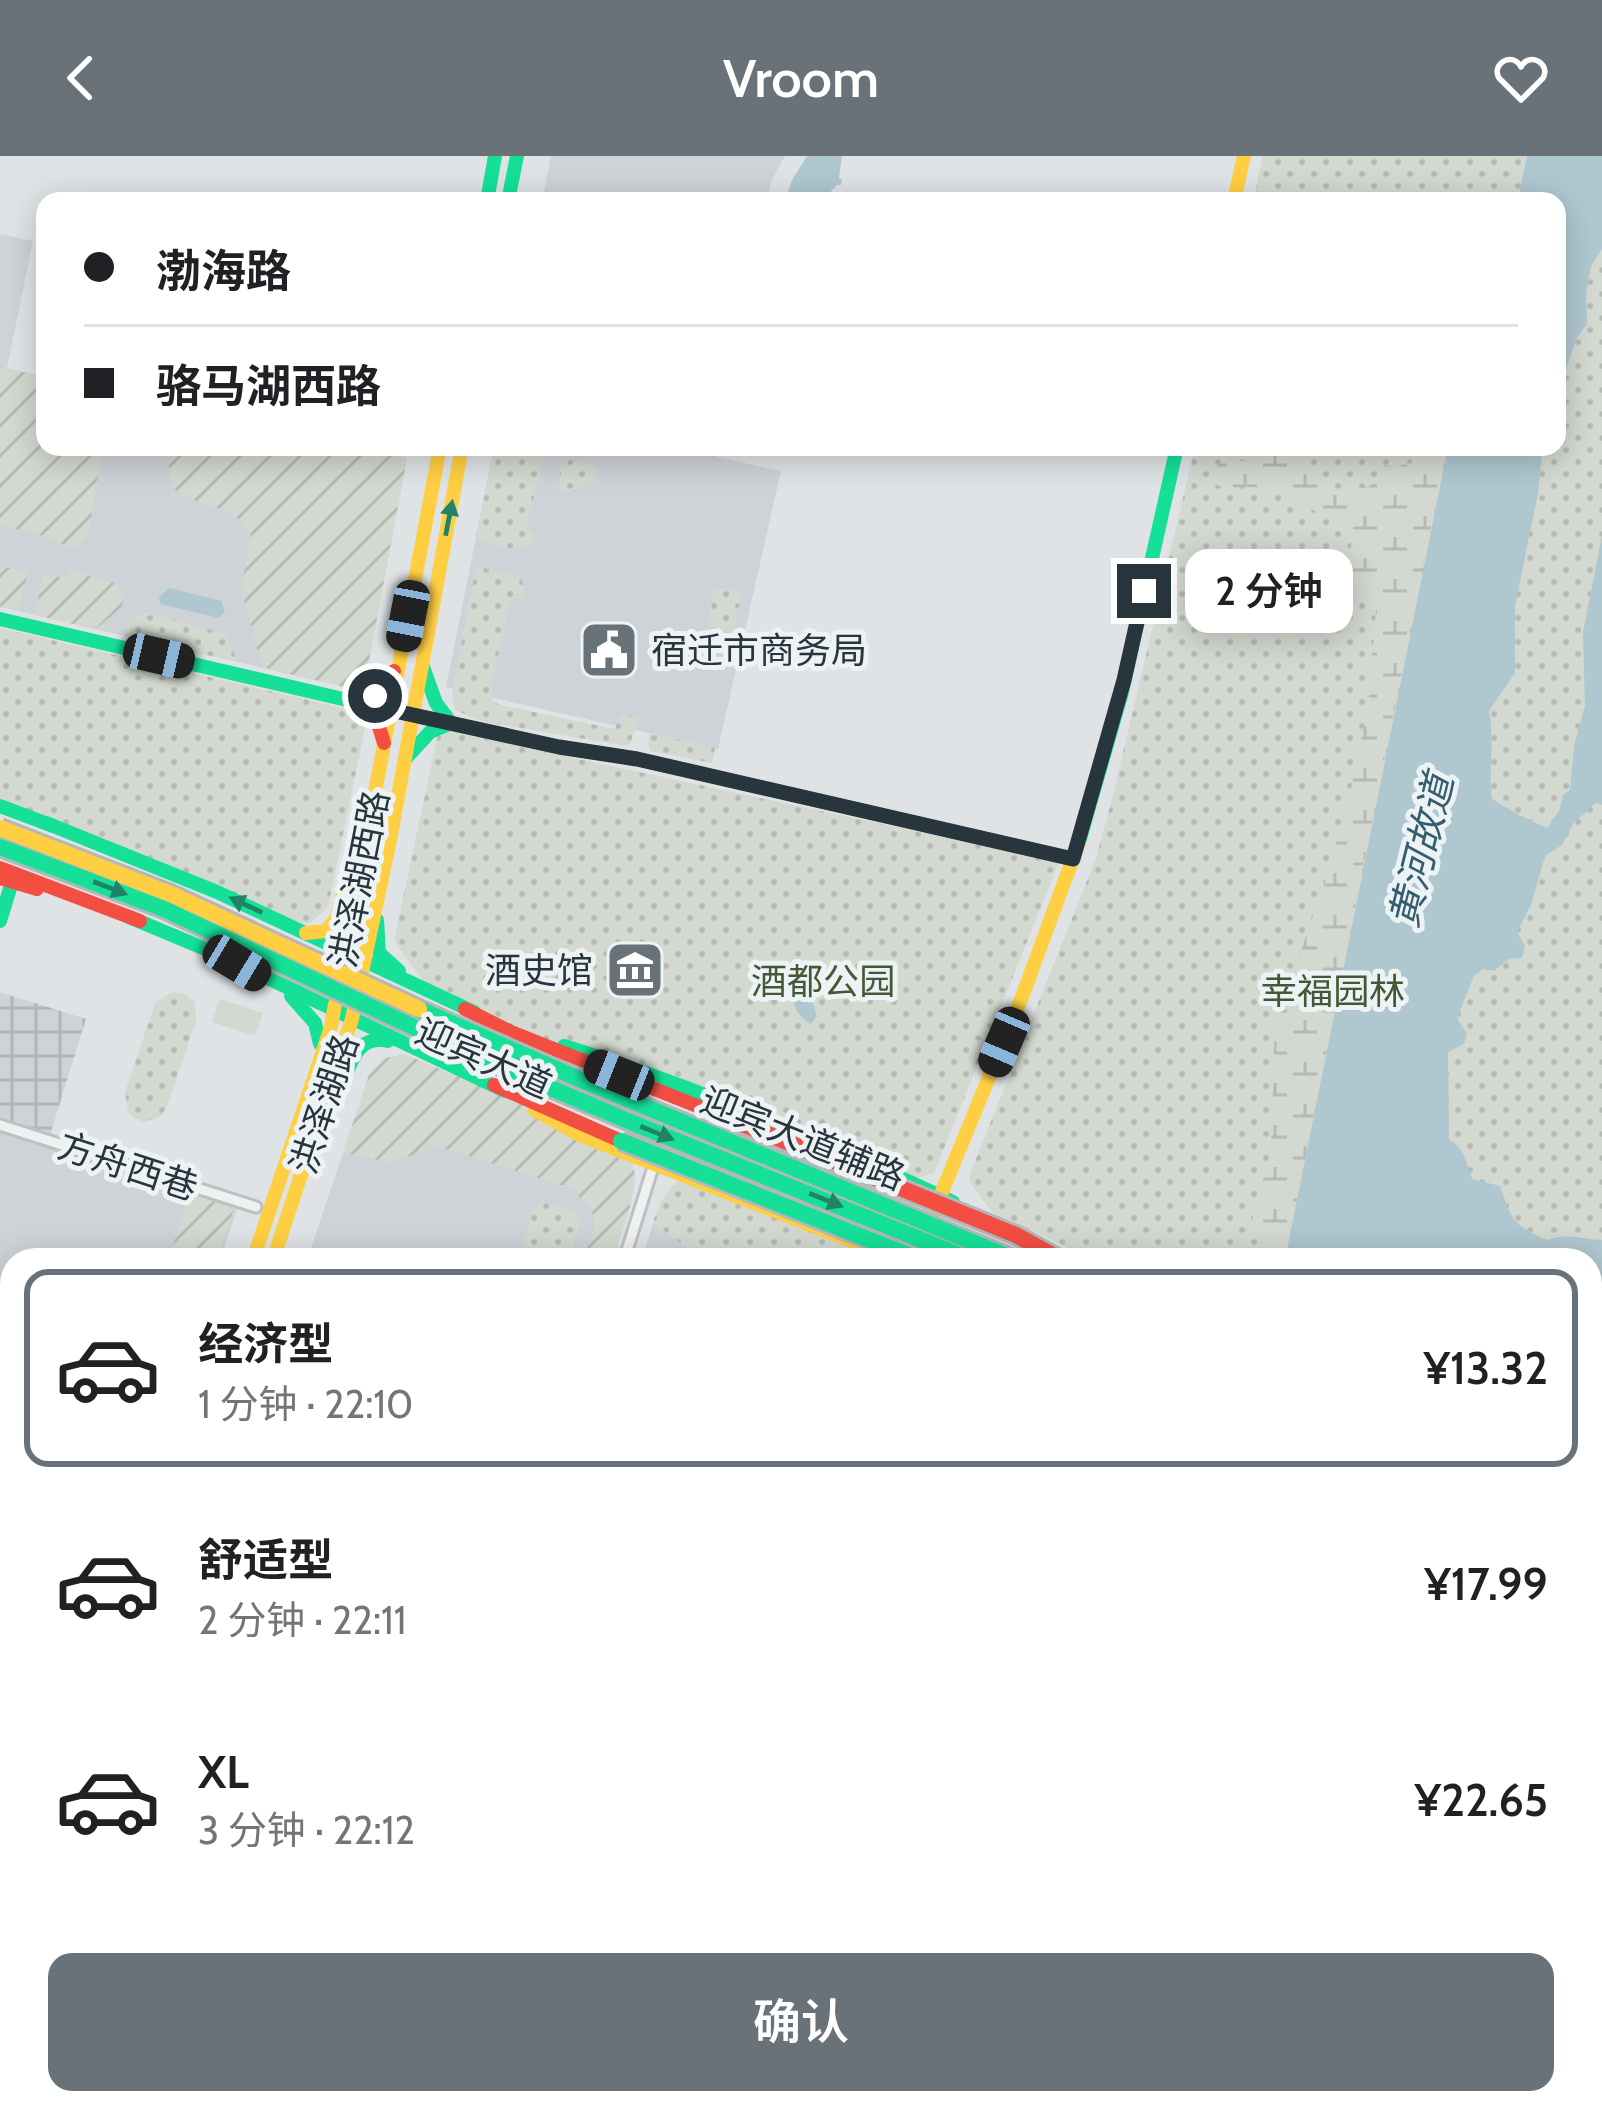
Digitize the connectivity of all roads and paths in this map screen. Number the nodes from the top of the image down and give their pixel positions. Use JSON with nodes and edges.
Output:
{"nodes":[{"id":1,"x":495,"y":156,"type":"edge"},
{"id":2,"x":517,"y":156,"type":"edge"},
{"id":3,"x":1244,"y":156,"type":"edge"},
{"id":4,"x":489,"y":192,"type":"edge"},
{"id":5,"x":510,"y":192,"type":"edge"},
{"id":6,"x":1236,"y":192,"type":"edge"},
{"id":7,"x":438,"y":456,"type":"edge"},
{"id":8,"x":460,"y":456,"type":"edge"},
{"id":9,"x":1176,"y":456,"type":"edge"},
{"id":10,"x":0,"y":619,"type":"edge"},
{"id":11,"x":400,"y":658,"type":"junction"},
{"id":12,"x":422,"y":662,"type":"junction"},
{"id":13,"x":363,"y":704,"type":"junction"},
{"id":14,"x":390,"y":710,"type":"junction"},
{"id":15,"x":412,"y":715,"type":"junction"},
{"id":16,"x":451,"y":723,"type":"junction"},
{"id":17,"x":384,"y":742,"type":"junction"},
{"id":18,"x":403,"y":762,"type":"junction"},
{"id":19,"x":378,"y":773,"type":"junction"},
{"id":20,"x":0,"y":804,"type":"edge"},
{"id":21,"x":0,"y":828,"type":"edge"},
{"id":22,"x":390,"y":840,"type":"junction"},
{"id":23,"x":0,"y":848,"type":"edge"},
{"id":24,"x":1073,"y":859,"type":"junction"},
{"id":25,"x":4,"y":876,"type":"edge"},
{"id":26,"x":0,"y":921,"type":"edge"},
{"id":27,"x":303,"y":932,"type":"junction"},
{"id":28,"x":345,"y":952,"type":"junction"},
{"id":29,"x":364,"y":953,"type":"junction"},
{"id":30,"x":237,"y":963,"type":"junction"},
{"id":31,"x":466,"y":1009,"type":"junction"},
{"id":32,"x":352,"y":1018,"type":"junction"},
{"id":33,"x":332,"y":1019,"type":"junction"},
{"id":34,"x":471,"y":1074,"type":"junction"},
{"id":35,"x":494,"y":1085,"type":"junction"},
{"id":36,"x":0,"y":1125,"type":"edge"},
{"id":37,"x":297,"y":1128,"type":"junction"},
{"id":38,"x":654,"y":1164,"type":"junction"},
{"id":39,"x":940,"y":1196,"type":"junction"},
{"id":40,"x":256,"y":1207,"type":"dead end"},
{"id":41,"x":257,"y":1248,"type":"edge"},
{"id":42,"x":279,"y":1248,"type":"edge"},
{"id":43,"x":280,"y":1248,"type":"edge"},
{"id":44,"x":628,"y":1248,"type":"edge"},
{"id":45,"x":869,"y":1248,"type":"edge"},
{"id":46,"x":886,"y":1248,"type":"edge"},
{"id":47,"x":920,"y":1248,"type":"edge"},
{"id":48,"x":941,"y":1248,"type":"edge"},
{"id":49,"x":988,"y":1248,"type":"edge"},
{"id":50,"x":1039,"y":1248,"type":"edge"},
{"id":51,"x":1046,"y":1248,"type":"edge"}],
"edges":[{"from":1,"to":4,"type":"main road"},
{"from":2,"to":5,"type":"main road"},
{"from":3,"to":6,"type":"main road"},
{"from":7,"to":11,"type":"main road","name":"洪泽湖西路"},
{"from":12,"to":8,"type":"main road","name":"洪泽湖西路","one_way":true},
{"from":9,"to":24,"type":"main road"},
{"from":10,"to":13,"type":"main road"},
{"from":11,"to":13,"type":"main road"},
{"from":11,"to":14,"type":"main road","name":"洪泽湖西路"},
{"from":12,"to":15,"type":"main road","name":"洪泽湖西路"},
{"from":12,"to":16,"type":"main road"},
{"from":13,"to":14,"type":"main road"},
{"from":13,"to":17,"type":"main road"},
{"from":14,"to":15,"type":"main road"},
{"from":14,"to":17,"type":"main road","name":"洪泽湖西路"},
{"from":15,"to":16,"type":"main road"},
{"from":15,"to":18,"type":"main road","name":"洪泽湖西路"},
{"from":16,"to":18,"type":"main road"},
{"from":16,"to":24,"type":"main road"},
{"from":17,"to":19,"type":"main road","name":"洪泽湖西路"},
{"from":18,"to":22,"type":"main road","name":"洪泽湖西路"},
{"from":19,"to":27,"type":"main road"},
{"from":19,"to":28,"type":"main road","name":"洪泽湖西路"},
{"from":27,"to":20,"type":"main road","name":"迎宾大道辅路","one_way":true},
{"from":21,"to":49,"type":"main road","name":"迎宾大道","bridge":true},
{"from":22,"to":29,"type":"main road","name":"洪泽湖西路"},
{"from":22,"to":31,"type":"main road"},
{"from":23,"to":48,"type":"main road","name":"迎宾大道","one_way":true,"bridge":true},
{"from":24,"to":39,"type":"main road"},
{"from":25,"to":26,"type":"main road"},
{"from":25,"to":30,"type":"main road"},
{"from":27,"to":28,"type":"main road","name":"迎宾大道辅路"},
{"from":28,"to":29,"type":"main road","name":"迎宾大道辅路"},
{"from":28,"to":33,"type":"main road","name":"洪泽湖西路"},
{"from":29,"to":31,"type":"main road","name":"迎宾大道辅路"},
{"from":29,"to":32,"type":"main road","name":"洪泽湖路"},
{"from":30,"to":33,"type":"main road"},
{"from":30,"to":37,"type":"main road"},
{"from":31,"to":39,"type":"main road","name":"迎宾大道辅路"},
{"from":31,"to":50,"type":"main road","bridge":true},
{"from":32,"to":33,"type":"main road"},
{"from":32,"to":34,"type":"main road"},
{"from":32,"to":42,"type":"main road","name":"洪泽湖路"},
{"from":33,"to":37,"type":"main road","name":"洪泽湖路"},
{"from":34,"to":35,"type":"main road"},
{"from":34,"to":43,"type":"main road"},
{"from":35,"to":38,"type":"main road"},
{"from":35,"to":46,"type":"main road","bridge":true},
{"from":36,"to":40,"type":"street","name":"方舟西巷"},
{"from":37,"to":41,"type":"main road","name":"洪泽湖路"},
{"from":38,"to":44,"type":"street"},
{"from":38,"to":45,"type":"main road"},
{"from":39,"to":47,"type":"main road"},
{"from":39,"to":51,"type":"main road","name":"迎宾大道辅路"}]}
